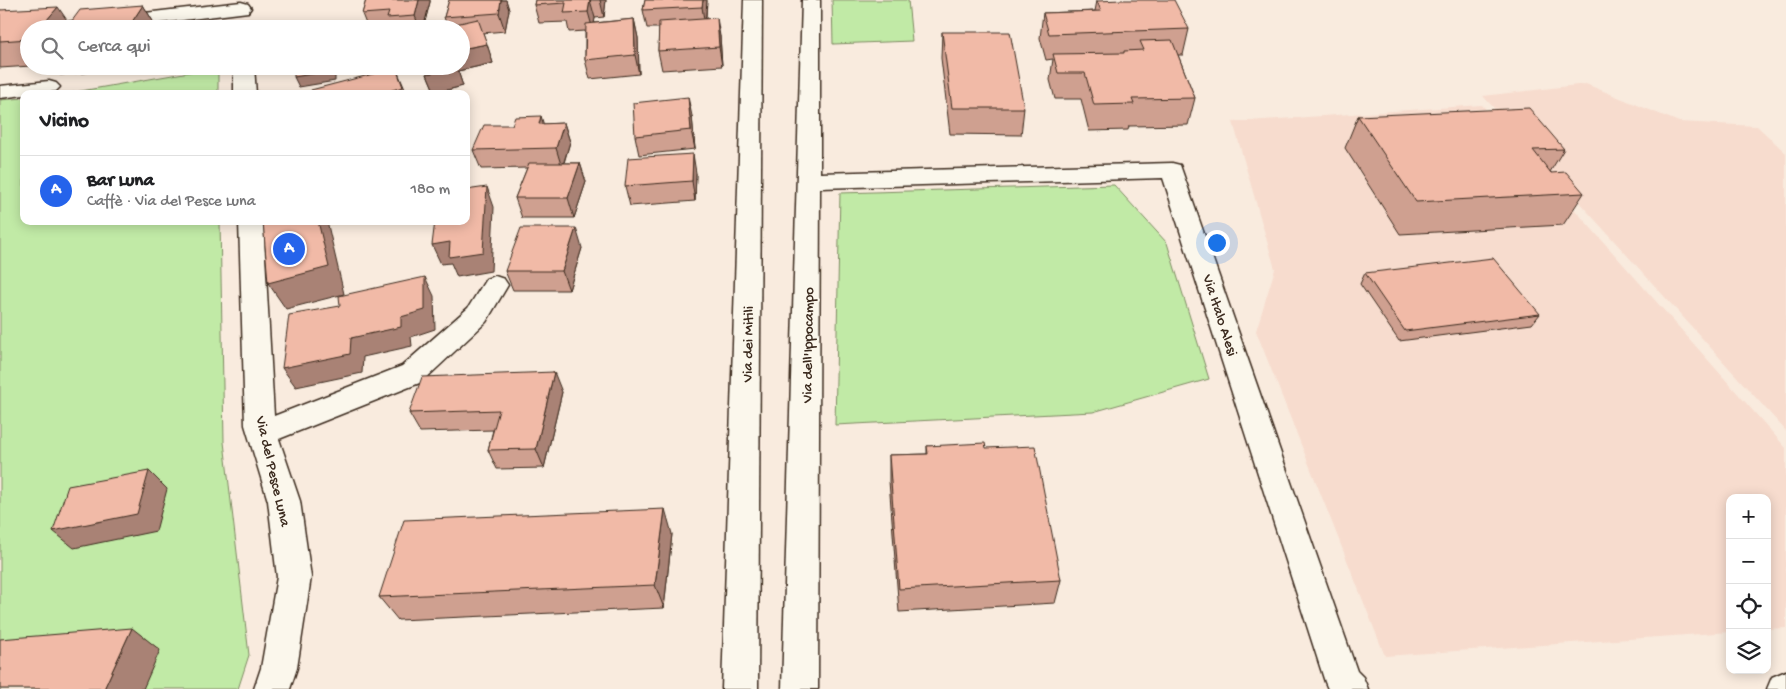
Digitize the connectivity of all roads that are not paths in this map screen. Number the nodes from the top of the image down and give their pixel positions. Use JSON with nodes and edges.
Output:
{"nodes":[{"id":1,"x":753,"y":0,"type":"edge"},
{"id":2,"x":811,"y":0,"type":"edge"},
{"id":3,"x":241,"y":4,"type":"edge"},
{"id":4,"x":123,"y":20,"type":"edge"},
{"id":5,"x":242,"y":20,"type":"edge"},
{"id":6,"x":244,"y":75,"type":"edge"},
{"id":7,"x":49,"y":87,"type":"dead end"},
{"id":8,"x":245,"y":90,"type":"edge"},
{"id":9,"x":0,"y":92,"type":"edge"},
{"id":10,"x":810,"y":181,"type":"junction"},
{"id":11,"x":251,"y":225,"type":"edge"},
{"id":12,"x":495,"y":285,"type":"dead end"},
{"id":13,"x":263,"y":433,"type":"junction"},
{"id":14,"x":272,"y":689,"type":"edge"},
{"id":15,"x":740,"y":689,"type":"edge"},
{"id":16,"x":800,"y":689,"type":"edge"},
{"id":17,"x":1350,"y":689,"type":"edge"}],
"edges":[{"from":1,"to":15,"type":"street","name":"Via dei Mitili"},
{"from":2,"to":10,"type":"street","name":"Via dell'Ippocampo"},
{"from":3,"to":4,"type":"street"},
{"from":3,"to":5,"type":"street"},
{"from":6,"to":8,"type":"street"},
{"from":7,"to":9,"type":"street"},
{"from":10,"to":16,"type":"street","name":"Via dell'Ippocampo"},
{"from":10,"to":17,"type":"street","name":"Via Italo Alesi"},
{"from":11,"to":13,"type":"street","name":"Via del Pesce Luna"},
{"from":12,"to":13,"type":"street"},
{"from":13,"to":14,"type":"street","name":"Via del Pesce Luna"}]}
